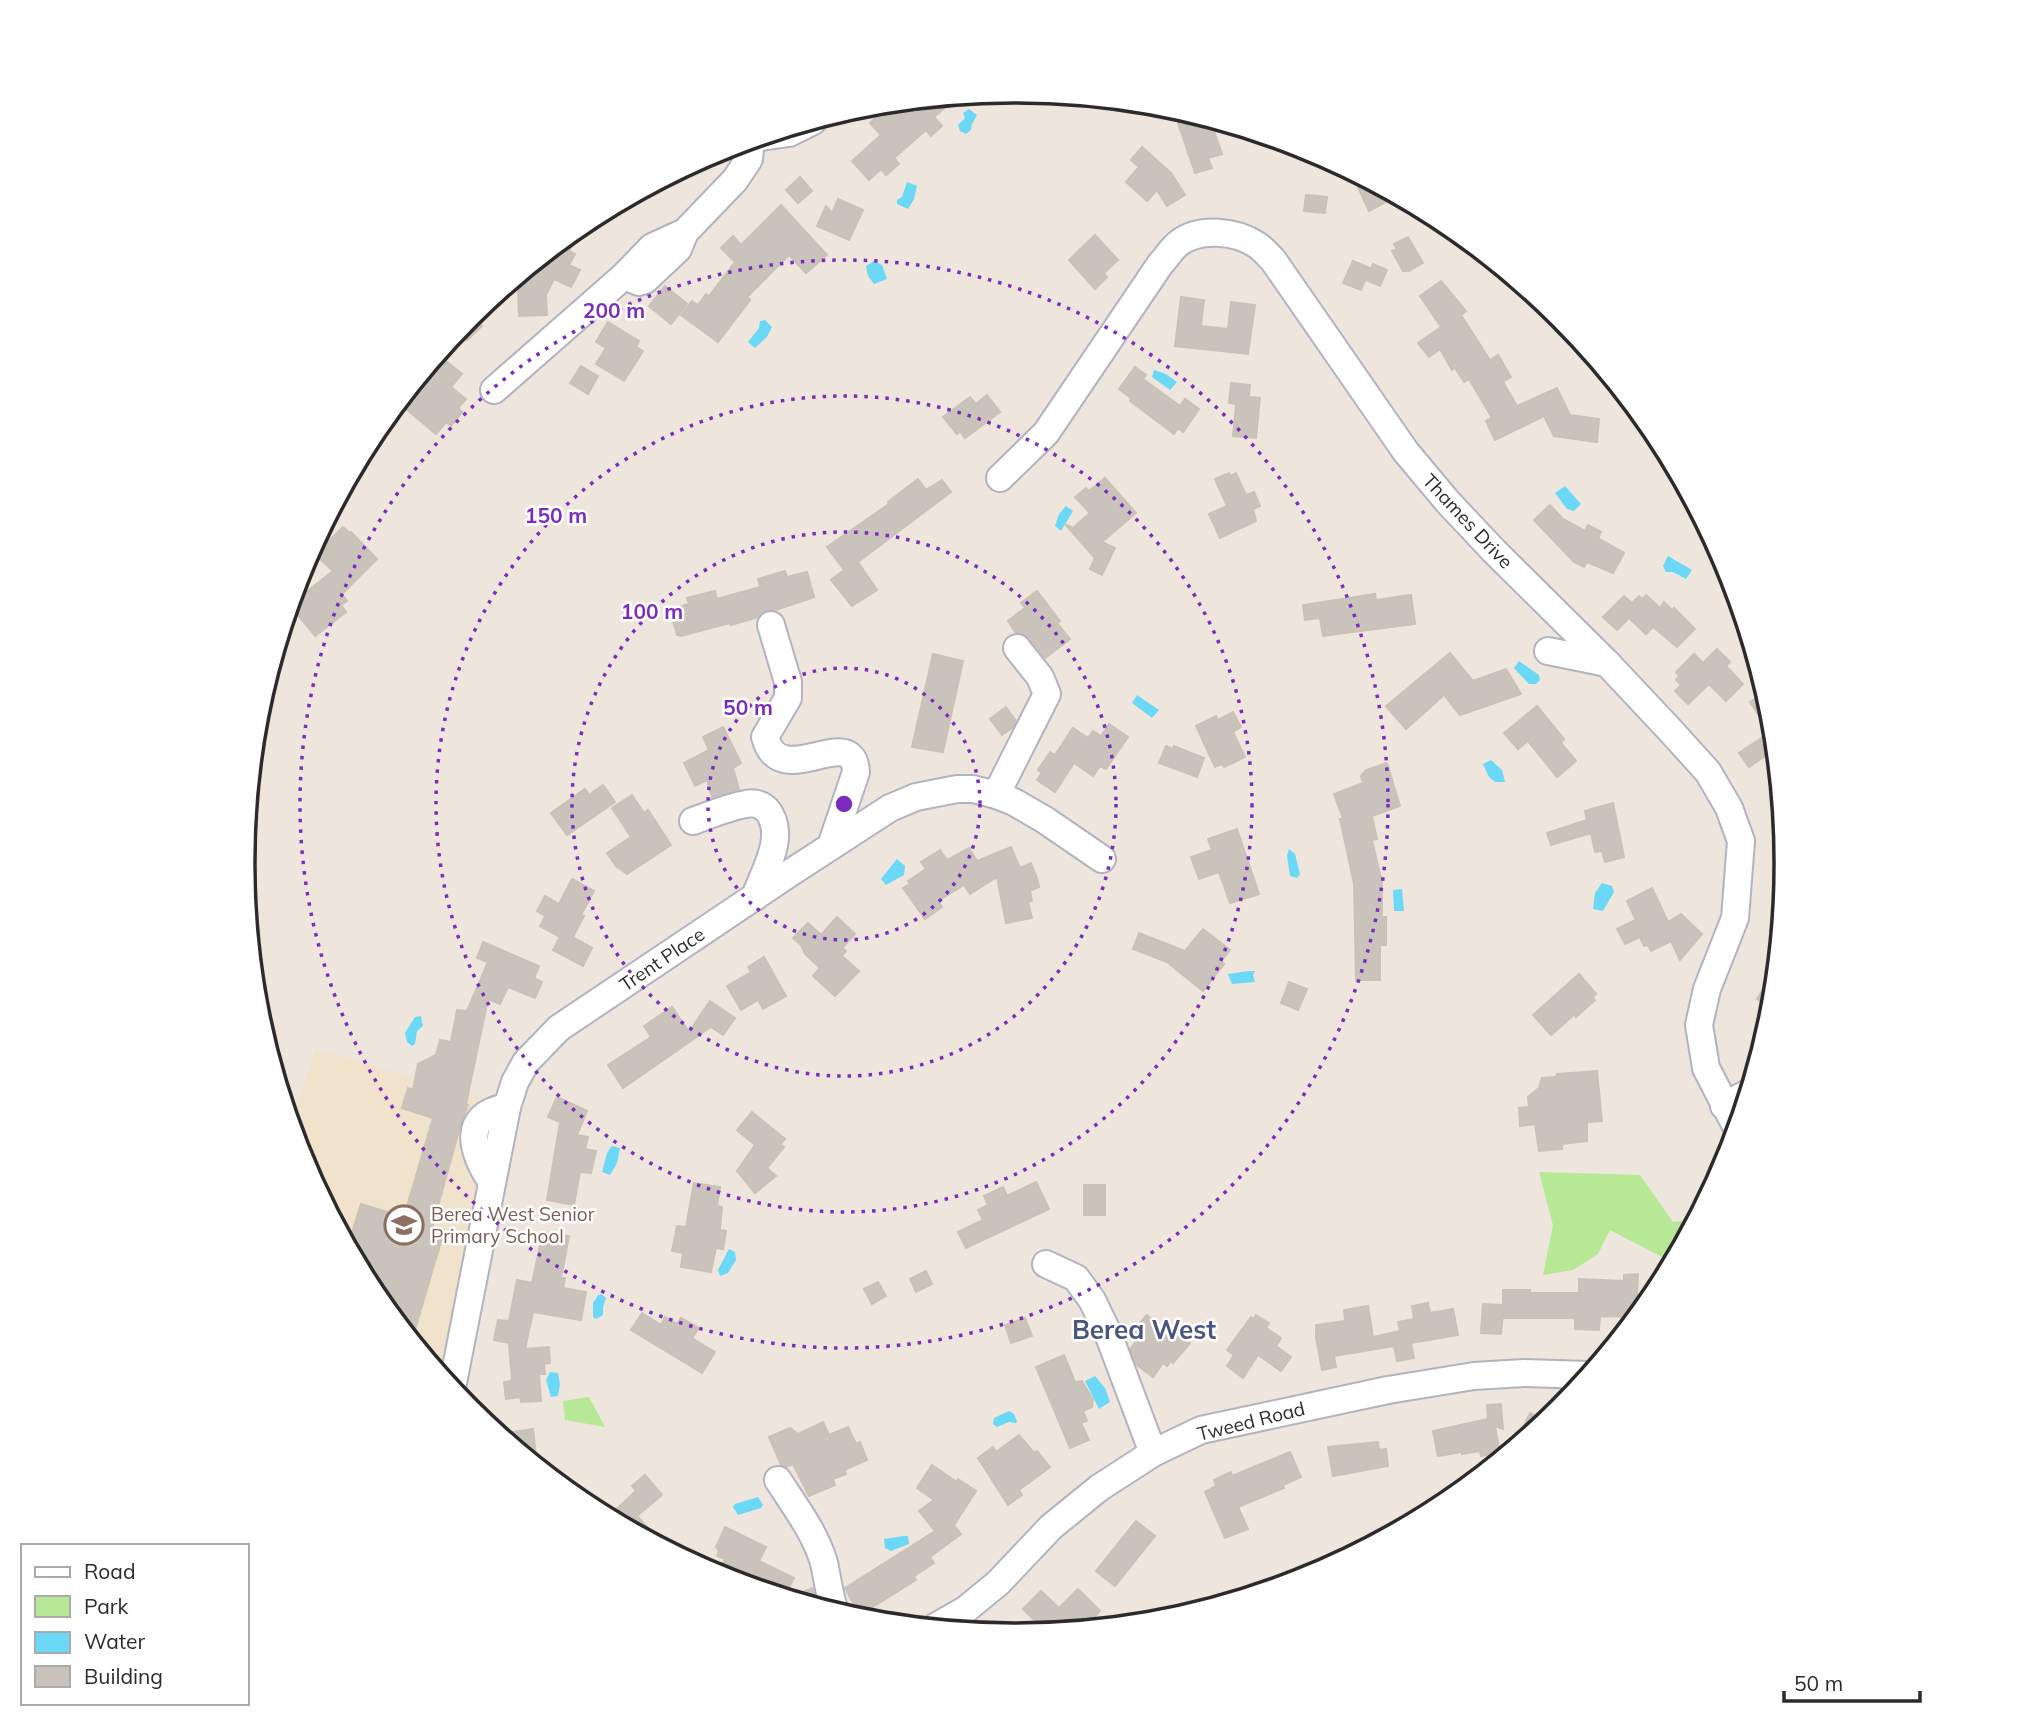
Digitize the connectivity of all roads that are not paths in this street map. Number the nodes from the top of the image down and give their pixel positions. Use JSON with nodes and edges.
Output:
{"nodes":[{"id":1,"x":750,"y":151,"type":"edge"},
{"id":2,"x":494,"y":390,"type":"dead end"},
{"id":3,"x":1000,"y":478,"type":"dead end"},
{"id":4,"x":771,"y":625,"type":"dead end"},
{"id":5,"x":1017,"y":648,"type":"dead end"},
{"id":6,"x":1548,"y":651,"type":"dead end"},
{"id":7,"x":1607,"y":663,"type":"junction"},
{"id":8,"x":996,"y":794,"type":"junction"},
{"id":9,"x":694,"y":821,"type":"dead end"},
{"id":10,"x":831,"y":846,"type":"junction"},
{"id":11,"x":1102,"y":859,"type":"dead end"},
{"id":12,"x":764,"y":900,"type":"junction"},
{"id":13,"x":1730,"y":1117,"type":"edge"},
{"id":14,"x":1046,"y":1264,"type":"dead end"},
{"id":15,"x":1576,"y":1375,"type":"edge"},
{"id":16,"x":454,"y":1376,"type":"edge"},
{"id":17,"x":1153,"y":1453,"type":"junction"},
{"id":18,"x":778,"y":1480,"type":"dead end"},
{"id":19,"x":831,"y":1600,"type":"edge"},
{"id":20,"x":949,"y":1619,"type":"edge"}],
"edges":[{"from":1,"to":2,"type":"street"},
{"from":3,"to":7,"type":"street","name":"Thames Drive"},
{"from":4,"to":10,"type":"street"},
{"from":5,"to":8,"type":"street"},
{"from":6,"to":7,"type":"street"},
{"from":7,"to":13,"type":"street","name":"Thames Drive"},
{"from":8,"to":10,"type":"street","name":"Trent Place"},
{"from":8,"to":11,"type":"street","name":"Trent Place"},
{"from":9,"to":12,"type":"street"},
{"from":10,"to":12,"type":"street","name":"Trent Place"},
{"from":12,"to":16,"type":"street","name":"Trent Place"},
{"from":14,"to":17,"type":"street"},
{"from":15,"to":17,"type":"street","name":"Tweed Road"},
{"from":17,"to":20,"type":"street","name":"Tweed Road"},
{"from":18,"to":19,"type":"street"}]}
